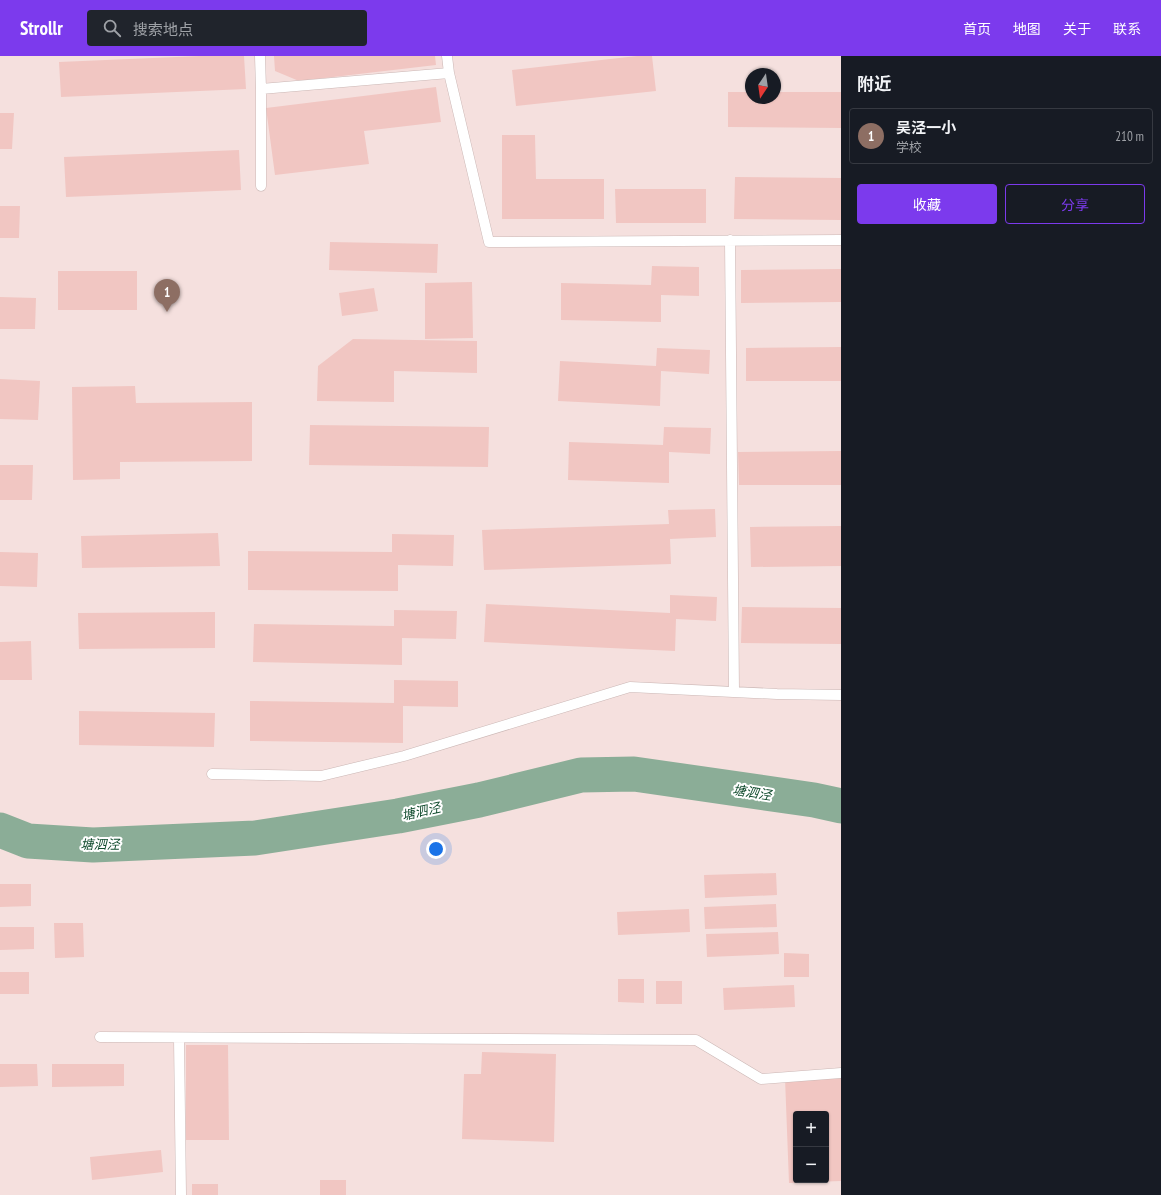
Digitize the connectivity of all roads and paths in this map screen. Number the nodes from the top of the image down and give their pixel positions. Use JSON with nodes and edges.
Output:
{"nodes":[{"id":1,"x":260,"y":56,"type":"edge"},
{"id":2,"x":447,"y":56,"type":"edge"},
{"id":3,"x":449,"y":73,"type":"junction"},
{"id":4,"x":261,"y":89,"type":"junction"},
{"id":5,"x":261,"y":186,"type":"dead end"},
{"id":6,"x":730,"y":240,"type":"junction"},
{"id":7,"x":841,"y":240,"type":"edge"},
{"id":8,"x":734,"y":691,"type":"junction"},
{"id":9,"x":841,"y":695,"type":"edge"},
{"id":10,"x":212,"y":774,"type":"dead end"},
{"id":11,"x":100,"y":1038,"type":"dead end"},
{"id":12,"x":179,"y":1038,"type":"junction"},
{"id":13,"x":841,"y":1073,"type":"edge"},
{"id":14,"x":181,"y":1195,"type":"edge"}],
"edges":[{"from":1,"to":4,"type":"lane"},
{"from":2,"to":3,"type":"lane"},
{"from":3,"to":4,"type":"lane"},
{"from":3,"to":6,"type":"lane"},
{"from":4,"to":5,"type":"lane"},
{"from":6,"to":7,"type":"lane"},
{"from":6,"to":8,"type":"lane"},
{"from":8,"to":9,"type":"lane"},
{"from":8,"to":10,"type":"lane"},
{"from":11,"to":12,"type":"lane"},
{"from":12,"to":13,"type":"lane"},
{"from":12,"to":14,"type":"lane"}]}
